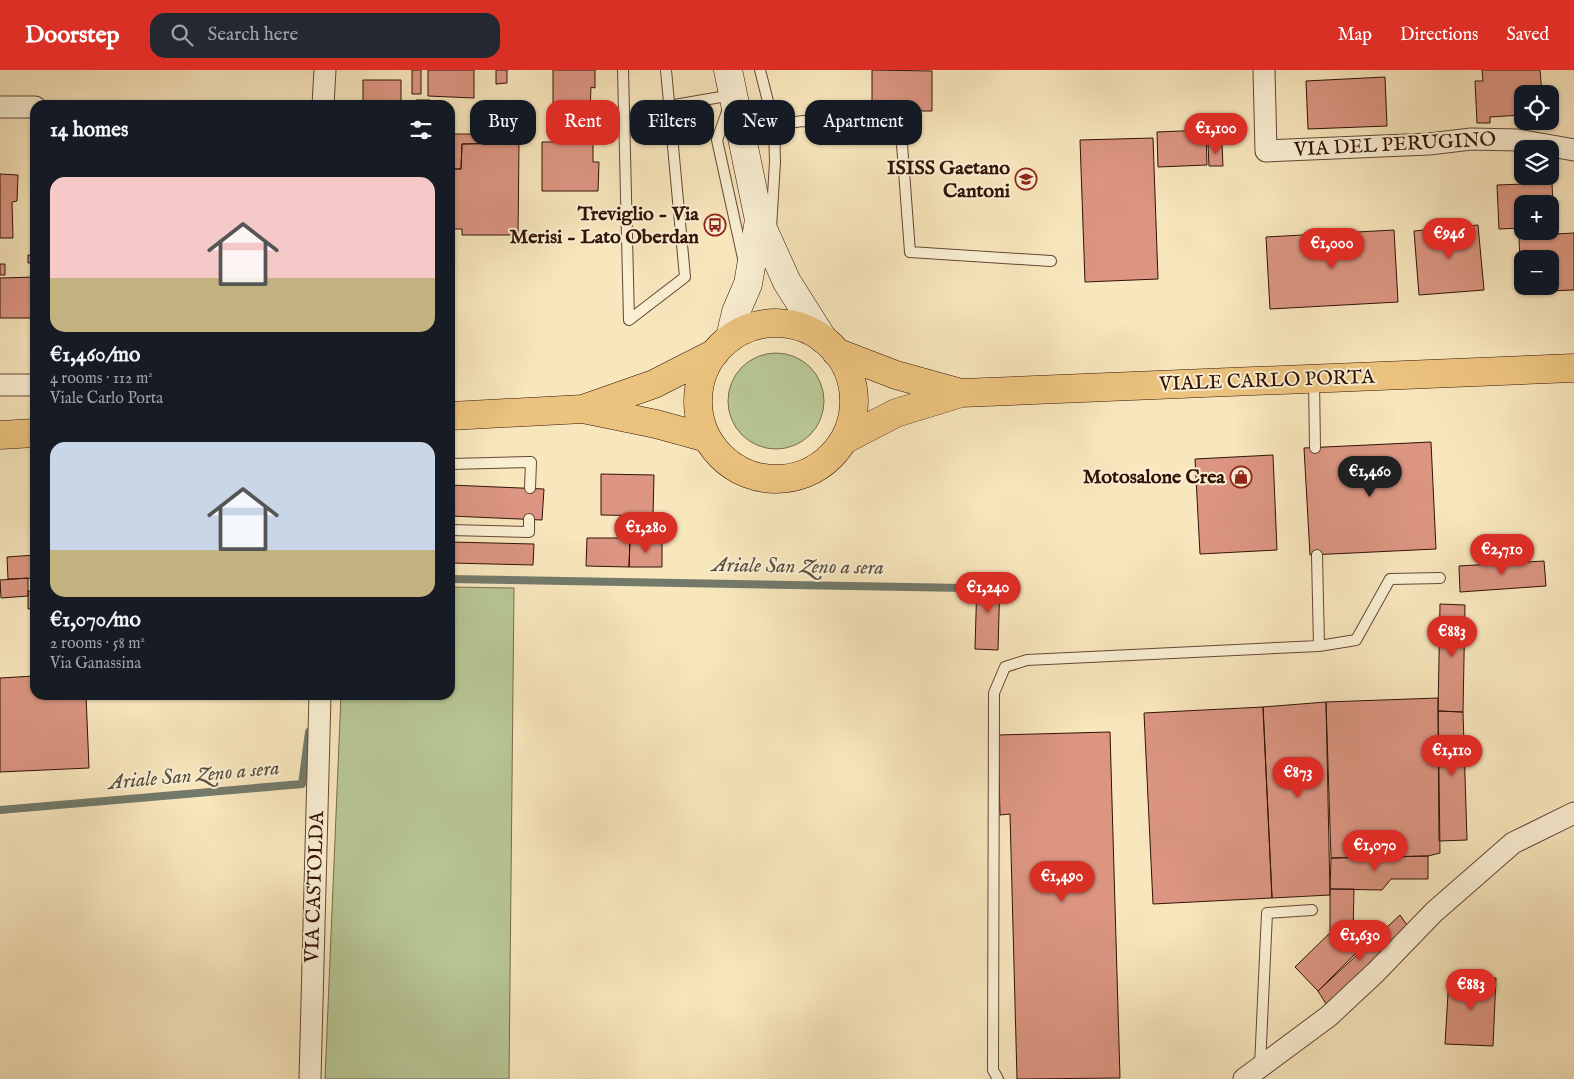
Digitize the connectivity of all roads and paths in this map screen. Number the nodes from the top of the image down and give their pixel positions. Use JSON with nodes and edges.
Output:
{"nodes":[{"id":1,"x":325,"y":70,"type":"edge"},
{"id":2,"x":624,"y":70,"type":"edge"},
{"id":3,"x":666,"y":70,"type":"edge"},
{"id":4,"x":760,"y":70,"type":"edge"},
{"id":5,"x":1264,"y":70,"type":"edge"},
{"id":6,"x":731,"y":82,"type":"edge"},
{"id":7,"x":323,"y":100,"type":"edge"},
{"id":8,"x":668,"y":100,"type":"edge"},
{"id":9,"x":684,"y":100,"type":"edge"},
{"id":10,"x":768,"y":100,"type":"edge"},
{"id":11,"x":0,"y":107,"type":"edge"},
{"id":12,"x":30,"y":107,"type":"edge"},
{"id":13,"x":795,"y":122,"type":"edge"},
{"id":14,"x":673,"y":145,"type":"edge"},
{"id":15,"x":775,"y":145,"type":"edge"},
{"id":16,"x":1574,"y":150,"type":"edge"},
{"id":17,"x":764,"y":232,"type":"junction"},
{"id":18,"x":1051,"y":261,"type":"dead end"},
{"id":19,"x":751,"y":268,"type":"junction"},
{"id":20,"x":830,"y":345,"type":"junction"},
{"id":21,"x":722,"y":346,"type":"junction"},
{"id":22,"x":1574,"y":368,"type":"edge"},
{"id":23,"x":1314,"y":379,"type":"junction"},
{"id":24,"x":0,"y":385,"type":"edge"},
{"id":25,"x":30,"y":385,"type":"edge"},
{"id":26,"x":961,"y":393,"type":"junction"},
{"id":27,"x":583,"y":410,"type":"junction"},
{"id":28,"x":455,"y":416,"type":"edge"},
{"id":29,"x":30,"y":433,"type":"edge"},
{"id":30,"x":0,"y":435,"type":"edge"},
{"id":31,"x":707,"y":438,"type":"junction"},
{"id":32,"x":844,"y":440,"type":"junction"},
{"id":33,"x":1315,"y":448,"type":"dead end"},
{"id":34,"x":455,"y":464,"type":"edge"},
{"id":35,"x":530,"y":488,"type":"dead end"},
{"id":36,"x":529,"y":519,"type":"dead end"},
{"id":37,"x":455,"y":530,"type":"edge"},
{"id":38,"x":1317,"y":555,"type":"dead end"},
{"id":39,"x":1440,"y":578,"type":"dead end"},
{"id":40,"x":1319,"y":646,"type":"junction"},
{"id":41,"x":320,"y":700,"type":"edge"},
{"id":42,"x":1574,"y":813,"type":"edge"},
{"id":43,"x":1312,"y":910,"type":"dead end"},
{"id":44,"x":1252,"y":1072,"type":"edge"},
{"id":45,"x":310,"y":1079,"type":"edge"},
{"id":46,"x":998,"y":1079,"type":"edge"}],
"edges":[{"from":1,"to":7,"type":"street"},
{"from":2,"to":14,"type":"lane"},
{"from":3,"to":8,"type":"lane"},
{"from":4,"to":10,"type":"lane"},
{"from":5,"to":16,"type":"street","name":"VIA DEL PERUGINO"},
{"from":6,"to":9,"type":"lane"},
{"from":6,"to":17,"type":"main road"},
{"from":6,"to":19,"type":"lane"},
{"from":11,"to":12,"type":"street"},
{"from":13,"to":18,"type":"lane"},
{"from":15,"to":17,"type":"lane"},
{"from":17,"to":19,"type":"main road"},
{"from":17,"to":20,"type":"main road"},
{"from":19,"to":21,"type":"main road"},
{"from":20,"to":21,"type":"main road","name":"VIALE CARLO PORTA"},
{"from":20,"to":26,"type":"main road","name":"VIALE CARLO PORTA"},
{"from":20,"to":32,"type":"main road","name":"VIALE CARLO PORTA"},
{"from":21,"to":27,"type":"main road"},
{"from":21,"to":31,"type":"main road","name":"VIALE CARLO PORTA"},
{"from":22,"to":23,"type":"main road","name":"VIALE CARLO PORTA"},
{"from":23,"to":26,"type":"main road","name":"VIALE CARLO PORTA"},
{"from":23,"to":33,"type":"lane"},
{"from":24,"to":25,"type":"street"},
{"from":26,"to":32,"type":"main road","name":"VIALE CARLO PORTA"},
{"from":27,"to":28,"type":"main road"},
{"from":27,"to":31,"type":"main road"},
{"from":29,"to":30,"type":"main road"},
{"from":31,"to":32,"type":"main road","name":"VIALE CARLO PORTA"},
{"from":34,"to":35,"type":"lane"},
{"from":36,"to":37,"type":"lane"},
{"from":38,"to":40,"type":"lane"},
{"from":39,"to":40,"type":"lane"},
{"from":40,"to":46,"type":"lane"},
{"from":41,"to":45,"type":"street","name":"VIA CASTOLDA"},
{"from":42,"to":44,"type":"street"},
{"from":43,"to":44,"type":"lane"}]}
